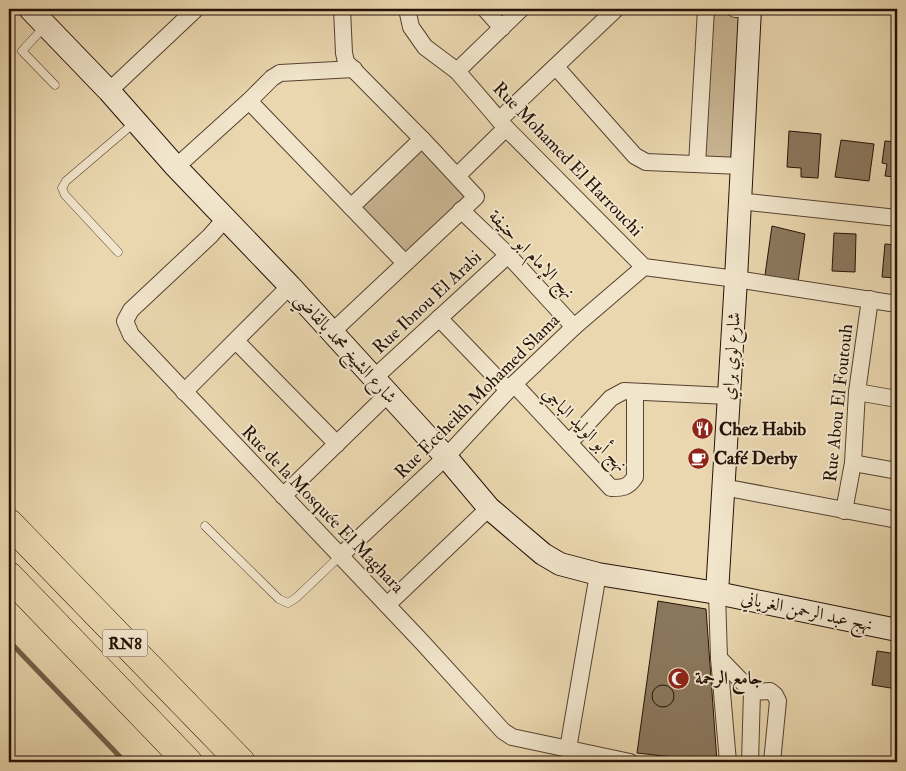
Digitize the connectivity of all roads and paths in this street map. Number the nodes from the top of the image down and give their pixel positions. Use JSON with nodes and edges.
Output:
{"nodes":[{"id":1,"x":30,"y":9,"type":"edge"},
{"id":2,"x":342,"y":9,"type":"edge"},
{"id":3,"x":407,"y":9,"type":"edge"},
{"id":4,"x":485,"y":9,"type":"edge"},
{"id":5,"x":521,"y":9,"type":"edge"},
{"id":6,"x":616,"y":9,"type":"edge"},
{"id":7,"x":706,"y":9,"type":"edge"},
{"id":8,"x":745,"y":9,"type":"edge"},
{"id":9,"x":191,"y":10,"type":"edge"},
{"id":10,"x":46,"y":25,"type":"junction"},
{"id":11,"x":502,"y":28,"type":"junction"},
{"id":12,"x":556,"y":67,"type":"junction"},
{"id":13,"x":354,"y":69,"type":"junction"},
{"id":14,"x":457,"y":71,"type":"junction"},
{"id":15,"x":54,"y":86,"type":"dead end"},
{"id":16,"x":109,"y":91,"type":"junction"},
{"id":17,"x":250,"y":101,"type":"junction"},
{"id":18,"x":136,"y":122,"type":"junction"},
{"id":19,"x":503,"y":124,"type":"junction"},
{"id":20,"x":422,"y":139,"type":"junction"},
{"id":21,"x":697,"y":164,"type":"junction"},
{"id":22,"x":741,"y":166,"type":"junction"},
{"id":23,"x":176,"y":167,"type":"junction"},
{"id":24,"x":457,"y":176,"type":"junction"},
{"id":25,"x":739,"y":201,"type":"junction"},
{"id":26,"x":351,"y":207,"type":"junction"},
{"id":27,"x":461,"y":210,"type":"junction"},
{"id":28,"x":897,"y":218,"type":"edge"},
{"id":29,"x":225,"y":219,"type":"junction"},
{"id":30,"x":118,"y":252,"type":"dead end"},
{"id":31,"x":508,"y":255,"type":"junction"},
{"id":32,"x":405,"y":263,"type":"junction"},
{"id":33,"x":644,"y":267,"type":"junction"},
{"id":34,"x":736,"y":279,"type":"junction"},
{"id":35,"x":290,"y":286,"type":"junction"},
{"id":36,"x":870,"y":299,"type":"junction"},
{"id":37,"x":897,"y":304,"type":"edge"},
{"id":38,"x":439,"y":318,"type":"junction"},
{"id":39,"x":574,"y":327,"type":"junction"},
{"id":40,"x":332,"y":332,"type":"junction"},
{"id":41,"x":236,"y":341,"type":"junction"},
{"id":42,"x":381,"y":386,"type":"junction"},
{"id":43,"x":511,"y":387,"type":"junction"},
{"id":44,"x":184,"y":392,"type":"junction"},
{"id":45,"x":635,"y":392,"type":"junction"},
{"id":46,"x":857,"y":392,"type":"junction"},
{"id":47,"x":728,"y":396,"type":"junction"},
{"id":48,"x":897,"y":400,"type":"edge"},
{"id":49,"x":569,"y":443,"type":"junction"},
{"id":50,"x":337,"y":444,"type":"junction"},
{"id":51,"x":446,"y":457,"type":"junction"},
{"id":52,"x":853,"y":463,"type":"junction"},
{"id":53,"x":897,"y":471,"type":"edge"},
{"id":54,"x":723,"y":487,"type":"junction"},
{"id":55,"x":284,"y":496,"type":"junction"},
{"id":56,"x":489,"y":508,"type":"junction"},
{"id":57,"x":844,"y":511,"type":"junction"},
{"id":58,"x":897,"y":520,"type":"edge"},
{"id":59,"x":9,"y":523,"type":"edge"},
{"id":60,"x":205,"y":526,"type":"dead end"},
{"id":61,"x":340,"y":556,"type":"junction"},
{"id":62,"x":598,"y":574,"type":"junction"},
{"id":63,"x":9,"y":576,"type":"edge"},
{"id":64,"x":717,"y":593,"type":"junction"},
{"id":65,"x":387,"y":605,"type":"junction"},
{"id":66,"x":897,"y":630,"type":"edge"},
{"id":67,"x":719,"y":658,"type":"junction"},
{"id":68,"x":752,"y":692,"type":"junction"},
{"id":69,"x":568,"y":749,"type":"junction"},
{"id":70,"x":188,"y":762,"type":"edge"},
{"id":71,"x":241,"y":762,"type":"edge"},
{"id":72,"x":630,"y":762,"type":"edge"},
{"id":73,"x":728,"y":762,"type":"edge"},
{"id":74,"x":750,"y":762,"type":"edge"},
{"id":75,"x":772,"y":762,"type":"edge"}],
"edges":[{"from":1,"to":10,"type":"street","name":"شارع الشيخ محمد بالقاضي"},
{"from":2,"to":13,"type":"street"},
{"from":3,"to":14,"type":"street","name":"Rue Mohamed El Harrouchi"},
{"from":4,"to":11,"type":"street"},
{"from":5,"to":11,"type":"street"},
{"from":6,"to":12,"type":"street"},
{"from":7,"to":21,"type":"street"},
{"from":8,"to":22,"type":"street","name":"شارع لوي براي"},
{"from":9,"to":16,"type":"street"},
{"from":10,"to":15,"type":"lane"},
{"from":10,"to":16,"type":"street","name":"شارع الشيخ محمد بالقاضي"},
{"from":11,"to":14,"type":"street"},
{"from":12,"to":19,"type":"street"},
{"from":12,"to":21,"type":"street"},
{"from":13,"to":17,"type":"street"},
{"from":13,"to":20,"type":"street"},
{"from":14,"to":19,"type":"street","name":"Rue Mohamed El Harrouchi"},
{"from":16,"to":18,"type":"street","name":"شارع الشيخ محمد بالقاضي"},
{"from":17,"to":23,"type":"street"},
{"from":17,"to":26,"type":"street"},
{"from":18,"to":23,"type":"street","name":"شارع الشيخ محمد بالقاضي"},
{"from":18,"to":30,"type":"lane"},
{"from":19,"to":24,"type":"street"},
{"from":19,"to":33,"type":"street","name":"Rue Mohamed El Harrouchi"},
{"from":20,"to":24,"type":"street"},
{"from":20,"to":26,"type":"street"},
{"from":21,"to":22,"type":"street"},
{"from":22,"to":25,"type":"street","name":"شارع لوي براي"},
{"from":23,"to":29,"type":"street","name":"شارع الشيخ محمد بالقاضي"},
{"from":24,"to":27,"type":"street"},
{"from":25,"to":28,"type":"street"},
{"from":25,"to":34,"type":"street","name":"شارع لوي براي"},
{"from":26,"to":32,"type":"street"},
{"from":27,"to":31,"type":"street","name":"نهج الإمام ابو حنيفة"},
{"from":27,"to":32,"type":"street"},
{"from":29,"to":35,"type":"street","name":"شارع الشيخ محمد بالقاضي"},
{"from":29,"to":44,"type":"street","name":"Rue de la Mosquée El Maghara"},
{"from":31,"to":38,"type":"street","name":"Rue Ibnou El Arabi"},
{"from":31,"to":39,"type":"street","name":"نهج الإمام ابو حنيفة"},
{"from":32,"to":40,"type":"street"},
{"from":33,"to":34,"type":"street"},
{"from":33,"to":39,"type":"street","name":"Rue Eccheikh Mohamed Slama"},
{"from":34,"to":36,"type":"street"},
{"from":34,"to":47,"type":"street","name":"شارع لوي براي"},
{"from":35,"to":40,"type":"street","name":"شارع الشيخ محمد بالقاضي"},
{"from":35,"to":41,"type":"street"},
{"from":36,"to":37,"type":"street"},
{"from":36,"to":46,"type":"street","name":"Rue Abou El Foutouh"},
{"from":38,"to":42,"type":"street","name":"Rue Ibnou El Arabi"},
{"from":38,"to":43,"type":"street","name":"نهج أبو الوليد الباجي"},
{"from":39,"to":43,"type":"street","name":"Rue Eccheikh Mohamed Slama"},
{"from":40,"to":42,"type":"street","name":"شارع الشيخ محمد بالقاضي"},
{"from":41,"to":44,"type":"street"},
{"from":41,"to":50,"type":"street"},
{"from":42,"to":50,"type":"street","name":"Rue Ibnou El Arabi"},
{"from":42,"to":51,"type":"street","name":"شارع الشيخ محمد بالقاضي"},
{"from":43,"to":49,"type":"street","name":"نهج أبو الوليد الباجي"},
{"from":43,"to":51,"type":"street","name":"Rue Eccheikh Mohamed Slama"},
{"from":44,"to":55,"type":"street","name":"Rue de la Mosquée El Maghara"},
{"from":45,"to":47,"type":"street"},
{"from":45,"to":49,"type":"street"},
{"from":45,"to":49,"type":"street","name":"نهج أبو الوليد الباجي"},
{"from":46,"to":48,"type":"street"},
{"from":46,"to":52,"type":"street","name":"Rue Abou El Foutouh"},
{"from":47,"to":54,"type":"street","name":"شارع لوي براي"},
{"from":50,"to":55,"type":"street","name":"Rue Ibnou El Arabi"},
{"from":51,"to":56,"type":"street","name":"شارع الشيخ محمد بالقاضي"},
{"from":51,"to":61,"type":"street","name":"Rue Eccheikh Mohamed Slama"},
{"from":52,"to":53,"type":"street"},
{"from":52,"to":57,"type":"street","name":"Rue Abou El Foutouh"},
{"from":54,"to":57,"type":"street"},
{"from":54,"to":64,"type":"street","name":"شارع لوي براي"},
{"from":55,"to":61,"type":"street","name":"Rue de la Mosquée El Maghara"},
{"from":56,"to":62,"type":"street","name":"شارع الشيخ محمد بالقاضي"},
{"from":56,"to":65,"type":"street"},
{"from":57,"to":58,"type":"street"},
{"from":59,"to":71,"type":"highway","number":"RN8"},
{"from":60,"to":61,"type":"lane"},
{"from":61,"to":65,"type":"street","name":"Rue de la Mosquée El Maghara"},
{"from":62,"to":64,"type":"street","name":"شارع الشيخ محمد بالقاضي"},
{"from":62,"to":69,"type":"street"},
{"from":63,"to":70,"type":"highway","number":"RN8"},
{"from":64,"to":66,"type":"street","name":"نهج عبد الرحمن الغرياني"},
{"from":64,"to":67,"type":"street","name":"شارع لوي براي"},
{"from":65,"to":69,"type":"street","name":"Rue de la Mosquée El Maghara"},
{"from":67,"to":68,"type":"street"},
{"from":67,"to":73,"type":"street","name":"شارع لوي براي"},
{"from":68,"to":74,"type":"street"},
{"from":68,"to":75,"type":"street"},
{"from":69,"to":72,"type":"street","name":"Rue de la Mosquée El Maghara"}]}
